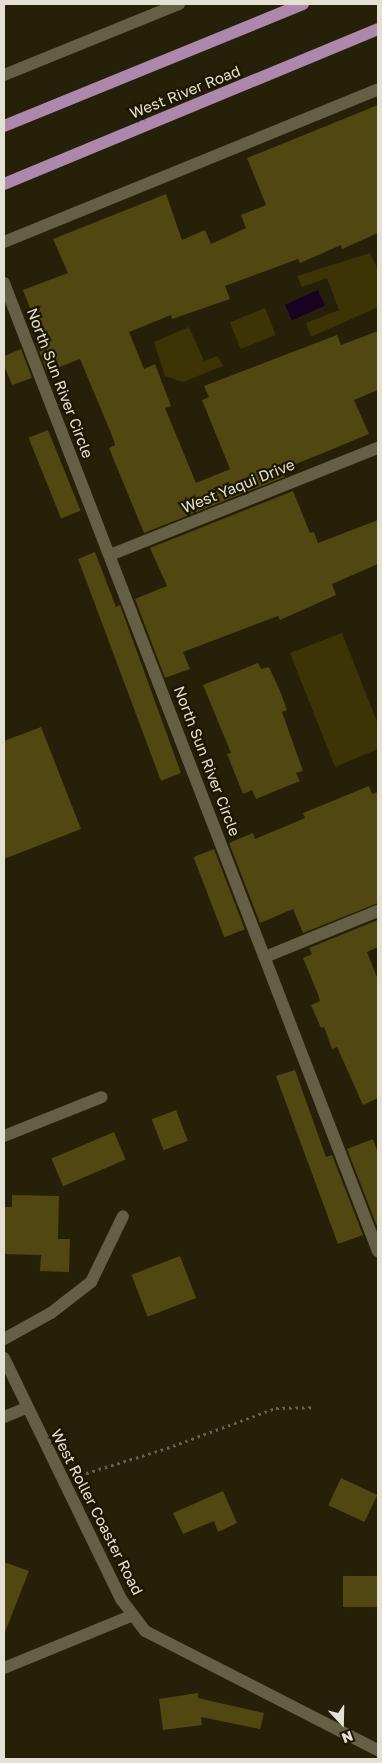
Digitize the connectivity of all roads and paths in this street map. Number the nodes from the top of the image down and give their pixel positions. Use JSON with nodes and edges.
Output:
{"nodes":[{"id":1,"x":180,"y":4,"type":"edge"},
{"id":2,"x":303,"y":4,"type":"edge"},
{"id":3,"x":378,"y":29,"type":"edge"},
{"id":4,"x":4,"y":75,"type":"edge"},
{"id":5,"x":378,"y":89,"type":"edge"},
{"id":6,"x":4,"y":126,"type":"edge"},
{"id":7,"x":4,"y":184,"type":"edge"},
{"id":8,"x":4,"y":242,"type":"edge"},
{"id":9,"x":4,"y":283,"type":"edge"},
{"id":10,"x":378,"y":448,"type":"edge"},
{"id":11,"x":110,"y":555,"type":"junction"},
{"id":12,"x":378,"y":911,"type":"edge"},
{"id":13,"x":265,"y":957,"type":"junction"},
{"id":14,"x":102,"y":1097,"type":"dead end"},
{"id":15,"x":4,"y":1136,"type":"edge"},
{"id":16,"x":123,"y":1216,"type":"dead end"},
{"id":17,"x":378,"y":1251,"type":"edge"},
{"id":18,"x":4,"y":1339,"type":"edge"},
{"id":19,"x":4,"y":1358,"type":"edge"},
{"id":20,"x":315,"y":1407,"type":"dead end"},
{"id":21,"x":26,"y":1408,"type":"junction"},
{"id":22,"x":4,"y":1417,"type":"edge"},
{"id":23,"x":62,"y":1481,"type":"junction"},
{"id":24,"x":133,"y":1615,"type":"junction"},
{"id":25,"x":4,"y":1668,"type":"edge"},
{"id":26,"x":378,"y":1750,"type":"edge"}],
"edges":[{"from":1,"to":4,"type":"street"},
{"from":2,"to":6,"type":"main road"},
{"from":3,"to":7,"type":"main road","name":"West River Road"},
{"from":5,"to":8,"type":"street"},
{"from":9,"to":11,"type":"street","name":"North Sun River Circle"},
{"from":10,"to":11,"type":"street","name":"West Yaqui Drive"},
{"from":11,"to":13,"type":"street","name":"North Sun River Circle"},
{"from":12,"to":13,"type":"street"},
{"from":13,"to":17,"type":"street","name":"North Sun River Circle"},
{"from":14,"to":15,"type":"street"},
{"from":16,"to":18,"type":"street"},
{"from":19,"to":21,"type":"street","name":"West Roller Coaster Road"},
{"from":20,"to":23,"type":"path"},
{"from":21,"to":22,"type":"street"},
{"from":21,"to":23,"type":"street","name":"West Roller Coaster Road"},
{"from":23,"to":24,"type":"street","name":"West Roller Coaster Road"},
{"from":24,"to":25,"type":"street"},
{"from":24,"to":26,"type":"street","name":"West Roller Coaster Road"}]}
